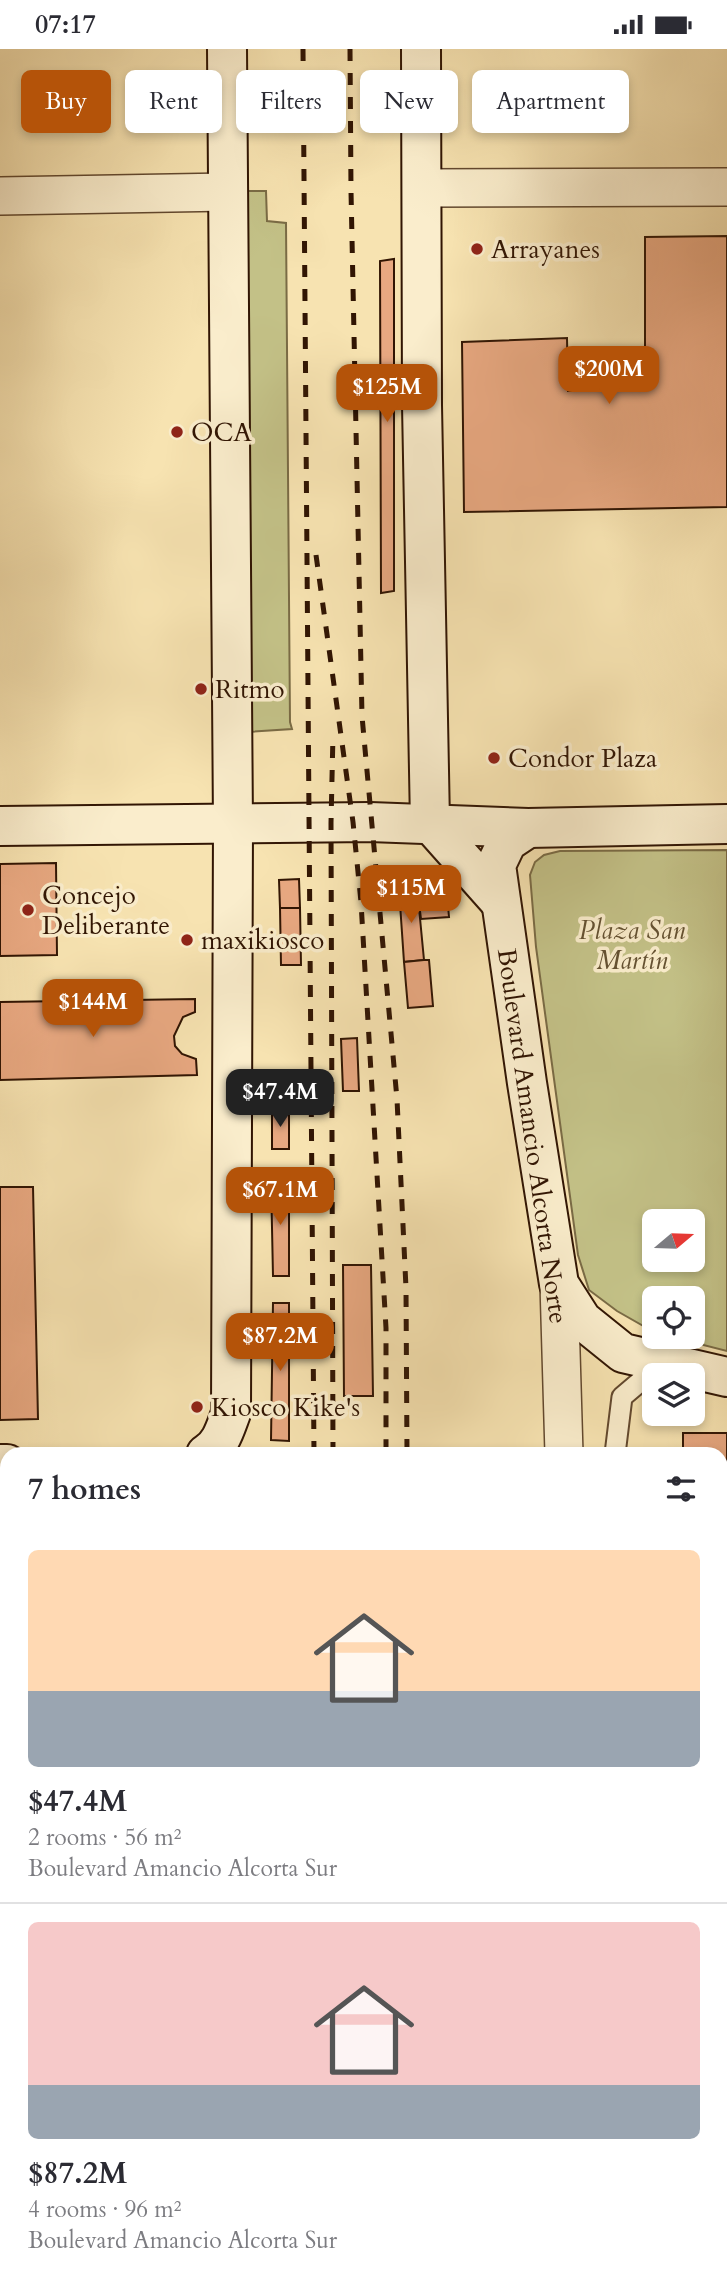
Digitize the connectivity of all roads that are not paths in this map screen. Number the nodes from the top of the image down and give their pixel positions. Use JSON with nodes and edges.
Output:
{"nodes":[{"id":1,"x":227,"y":49,"type":"edge"},
{"id":2,"x":421,"y":49,"type":"edge"},
{"id":3,"x":727,"y":187,"type":"edge"},
{"id":4,"x":422,"y":188,"type":"junction"},
{"id":5,"x":228,"y":192,"type":"junction"},
{"id":6,"x":0,"y":196,"type":"edge"},
{"id":7,"x":430,"y":823,"type":"junction"},
{"id":8,"x":233,"y":824,"type":"junction"},
{"id":9,"x":727,"y":824,"type":"edge"},
{"id":10,"x":0,"y":826,"type":"edge"},
{"id":11,"x":528,"y":828,"type":"junction"},
{"id":12,"x":501,"y":903,"type":"junction"},
{"id":13,"x":559,"y":1284,"type":"junction"},
{"id":14,"x":665,"y":1363,"type":"edge"},
{"id":15,"x":705,"y":1372,"type":"edge"},
{"id":16,"x":727,"y":1377,"type":"edge"},
{"id":17,"x":642,"y":1380,"type":"edge"},
{"id":18,"x":214,"y":1447,"type":"edge"},
{"id":19,"x":564,"y":1447,"type":"edge"},
{"id":20,"x":616,"y":1447,"type":"edge"}],
"edges":[{"from":1,"to":5,"type":"street"},
{"from":2,"to":4,"type":"street"},
{"from":3,"to":4,"type":"street"},
{"from":4,"to":7,"type":"street"},
{"from":5,"to":6,"type":"street"},
{"from":5,"to":8,"type":"street"},
{"from":7,"to":8,"type":"street"},
{"from":7,"to":11,"type":"street"},
{"from":7,"to":12,"type":"street"},
{"from":8,"to":10,"type":"street"},
{"from":8,"to":18,"type":"street"},
{"from":9,"to":11,"type":"street"},
{"from":11,"to":12,"type":"street","name":"Boulevard Amancio Alcorta Norte"},
{"from":12,"to":13,"type":"street","name":"Boulevard Amancio Alcorta Norte"},
{"from":13,"to":14,"type":"street"},
{"from":13,"to":19,"type":"street","name":"Boulevard Amancio Alcorta Norte"},
{"from":15,"to":16,"type":"street"},
{"from":17,"to":20,"type":"lane"}]}
